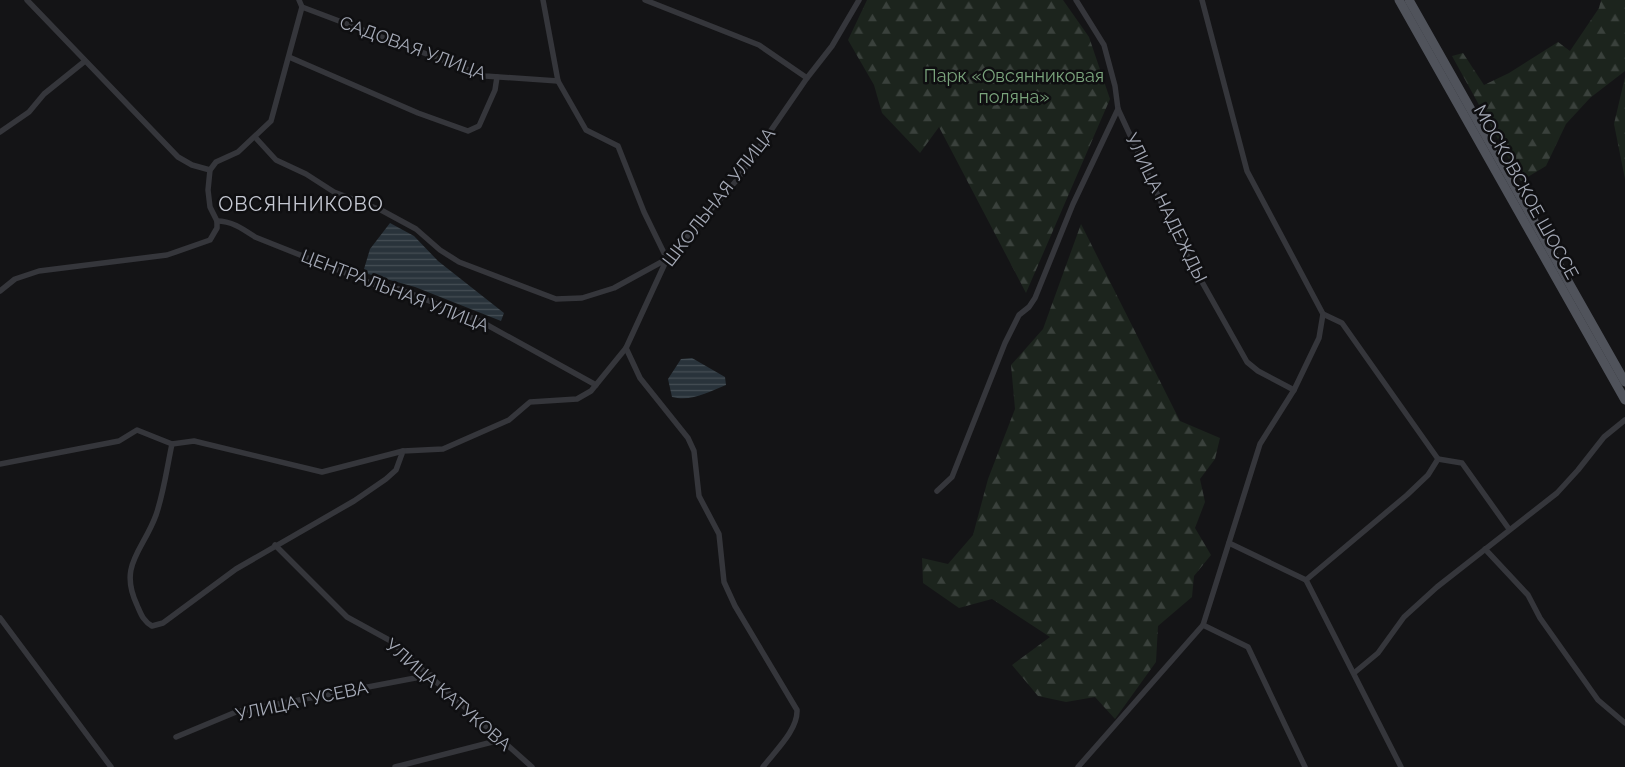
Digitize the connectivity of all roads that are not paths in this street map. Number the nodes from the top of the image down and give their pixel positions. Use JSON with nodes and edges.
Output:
{"nodes":[{"id":1,"x":27,"y":0,"type":"edge"},
{"id":2,"x":299,"y":0,"type":"edge"},
{"id":3,"x":543,"y":0,"type":"edge"},
{"id":4,"x":645,"y":0,"type":"edge"},
{"id":5,"x":1076,"y":0,"type":"edge"},
{"id":6,"x":1202,"y":0,"type":"edge"},
{"id":7,"x":1399,"y":0,"type":"edge"},
{"id":8,"x":1409,"y":0,"type":"edge"},
{"id":9,"x":856,"y":1,"type":"edge"},
{"id":10,"x":302,"y":7,"type":"junction"},
{"id":11,"x":289,"y":57,"type":"junction"},
{"id":12,"x":85,"y":61,"type":"junction"},
{"id":13,"x":497,"y":77,"type":"junction"},
{"id":14,"x":807,"y":78,"type":"junction"},
{"id":15,"x":558,"y":81,"type":"junction"},
{"id":16,"x":1118,"y":109,"type":"junction"},
{"id":17,"x":0,"y":132,"type":"edge"},
{"id":18,"x":256,"y":137,"type":"junction"},
{"id":19,"x":210,"y":170,"type":"junction"},
{"id":20,"x":217,"y":222,"type":"junction"},
{"id":21,"x":667,"y":259,"type":"junction"},
{"id":22,"x":0,"y":291,"type":"edge"},
{"id":23,"x":1323,"y":314,"type":"junction"},
{"id":24,"x":626,"y":348,"type":"junction"},
{"id":25,"x":1625,"y":382,"type":"edge"},
{"id":26,"x":596,"y":385,"type":"junction"},
{"id":27,"x":1294,"y":390,"type":"junction"},
{"id":28,"x":1625,"y":400,"type":"edge"},
{"id":29,"x":1625,"y":420,"type":"edge"},
{"id":30,"x":172,"y":444,"type":"junction"},
{"id":31,"x":403,"y":451,"type":"junction"},
{"id":32,"x":1438,"y":459,"type":"junction"},
{"id":33,"x":0,"y":464,"type":"edge"},
{"id":34,"x":937,"y":491,"type":"dead end"},
{"id":35,"x":1509,"y":529,"type":"junction"},
{"id":36,"x":1229,"y":543,"type":"junction"},
{"id":37,"x":275,"y":545,"type":"junction"},
{"id":38,"x":1485,"y":548,"type":"junction"},
{"id":39,"x":1306,"y":580,"type":"junction"},
{"id":40,"x":0,"y":618,"type":"edge"},
{"id":41,"x":1204,"y":624,"type":"junction"},
{"id":42,"x":1354,"y":673,"type":"junction"},
{"id":43,"x":431,"y":675,"type":"junction"},
{"id":44,"x":1625,"y":723,"type":"edge"},
{"id":45,"x":176,"y":736,"type":"dead end"},
{"id":46,"x":500,"y":740,"type":"junction"},
{"id":47,"x":111,"y":767,"type":"edge"},
{"id":48,"x":395,"y":767,"type":"edge"},
{"id":49,"x":532,"y":767,"type":"edge"},
{"id":50,"x":763,"y":767,"type":"edge"},
{"id":51,"x":1078,"y":767,"type":"edge"},
{"id":52,"x":1306,"y":767,"type":"edge"},
{"id":53,"x":1401,"y":767,"type":"edge"}],
"edges":[{"from":1,"to":12,"type":"street"},
{"from":2,"to":10,"type":"street"},
{"from":3,"to":15,"type":"street"},
{"from":4,"to":14,"type":"street"},
{"from":5,"to":16,"type":"street","name":"УЛИЦА НАДЕЖДЫ"},
{"from":6,"to":23,"type":"street"},
{"from":7,"to":28,"type":"main road","name":"МОСКОВСКОЕ ШОССЕ"},
{"from":8,"to":25,"type":"main road","name":"МОСКОВСКОЕ ШОССЕ"},
{"from":9,"to":14,"type":"street","name":"ШКОЛЬНАЯ УЛИЦА"},
{"from":10,"to":11,"type":"street"},
{"from":10,"to":13,"type":"street","name":"САДОВАЯ УЛИЦА"},
{"from":11,"to":13,"type":"street"},
{"from":11,"to":18,"type":"street"},
{"from":12,"to":17,"type":"street"},
{"from":12,"to":19,"type":"street"},
{"from":13,"to":15,"type":"street","name":"САДОВАЯ УЛИЦА"},
{"from":14,"to":21,"type":"street","name":"ШКОЛЬНАЯ УЛИЦА"},
{"from":15,"to":21,"type":"street"},
{"from":16,"to":27,"type":"street","name":"УЛИЦА НАДЕЖДЫ"},
{"from":16,"to":34,"type":"street"},
{"from":18,"to":19,"type":"street"},
{"from":18,"to":21,"type":"street"},
{"from":19,"to":20,"type":"street"},
{"from":20,"to":22,"type":"street"},
{"from":20,"to":26,"type":"street","name":"ЦЕНТРАЛЬНАЯ УЛИЦА"},
{"from":21,"to":24,"type":"street","name":"ШКОЛЬНАЯ УЛИЦА"},
{"from":23,"to":27,"type":"street"},
{"from":23,"to":32,"type":"street"},
{"from":24,"to":26,"type":"street","name":"ШКОЛЬНАЯ УЛИЦА"},
{"from":24,"to":50,"type":"street"},
{"from":26,"to":31,"type":"street","name":"ШКОЛЬНАЯ УЛИЦА"},
{"from":27,"to":36,"type":"street"},
{"from":29,"to":35,"type":"street"},
{"from":30,"to":31,"type":"street","name":"ШКОЛЬНАЯ УЛИЦА"},
{"from":30,"to":33,"type":"street"},
{"from":30,"to":37,"type":"street"},
{"from":31,"to":37,"type":"street"},
{"from":32,"to":35,"type":"street"},
{"from":32,"to":39,"type":"street"},
{"from":35,"to":38,"type":"street"},
{"from":36,"to":39,"type":"street"},
{"from":36,"to":41,"type":"street"},
{"from":37,"to":43,"type":"street","name":"УЛИЦА КАТУКОВА"},
{"from":38,"to":42,"type":"street"},
{"from":38,"to":44,"type":"street"},
{"from":39,"to":42,"type":"street"},
{"from":40,"to":47,"type":"street"},
{"from":41,"to":51,"type":"street"},
{"from":41,"to":52,"type":"street"},
{"from":42,"to":53,"type":"street"},
{"from":43,"to":45,"type":"street","name":"УЛИЦА ГУСЕВА"},
{"from":43,"to":46,"type":"street","name":"УЛИЦА КАТУКОВА"},
{"from":46,"to":48,"type":"street"},
{"from":46,"to":49,"type":"street","name":"УЛИЦА КАТУКОВА"}]}
